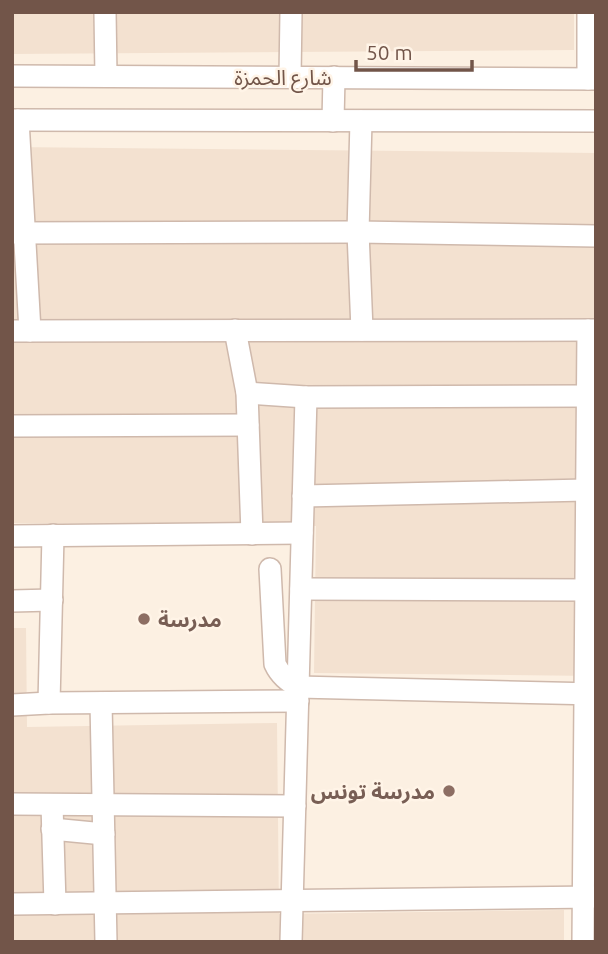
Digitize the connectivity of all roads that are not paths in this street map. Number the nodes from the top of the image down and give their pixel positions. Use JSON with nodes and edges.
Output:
{"nodes":[{"id":1,"x":105,"y":12,"type":"edge"},
{"id":2,"x":291,"y":12,"type":"edge"},
{"id":3,"x":588,"y":12,"type":"edge"},
{"id":4,"x":12,"y":76,"type":"edge"},
{"id":5,"x":106,"y":76,"type":"junction"},
{"id":6,"x":290,"y":77,"type":"junction"},
{"id":7,"x":334,"y":77,"type":"junction"},
{"id":8,"x":592,"y":79,"type":"edge"},
{"id":9,"x":15,"y":120,"type":"edge"},
{"id":10,"x":333,"y":121,"type":"junction"},
{"id":11,"x":361,"y":121,"type":"junction"},
{"id":12,"x":596,"y":121,"type":"edge"},
{"id":13,"x":358,"y":232,"type":"junction"},
{"id":14,"x":18,"y":233,"type":"edge"},
{"id":15,"x":596,"y":236,"type":"edge"},
{"id":16,"x":235,"y":330,"type":"junction"},
{"id":17,"x":362,"y":330,"type":"junction"},
{"id":18,"x":592,"y":330,"type":"edge"},
{"id":19,"x":21,"y":331,"type":"edge"},
{"id":20,"x":247,"y":393,"type":"junction"},
{"id":21,"x":587,"y":396,"type":"junction"},
{"id":22,"x":306,"y":397,"type":"junction"},
{"id":23,"x":248,"y":425,"type":"junction"},
{"id":24,"x":12,"y":426,"type":"edge"},
{"id":25,"x":591,"y":430,"type":"edge"},
{"id":26,"x":586,"y":490,"type":"junction"},
{"id":27,"x":303,"y":496,"type":"junction"},
{"id":28,"x":591,"y":531,"type":"edge"},
{"id":29,"x":302,"y":533,"type":"junction"},
{"id":30,"x":252,"y":534,"type":"junction"},
{"id":31,"x":53,"y":535,"type":"junction"},
{"id":32,"x":12,"y":536,"type":"edge"},
{"id":33,"x":270,"y":569,"type":"dead end"},
{"id":34,"x":301,"y":589,"type":"junction"},
{"id":35,"x":591,"y":590,"type":"edge"},
{"id":36,"x":52,"y":600,"type":"junction"},
{"id":37,"x":12,"y":601,"type":"edge"},
{"id":38,"x":298,"y":694,"type":"junction"},
{"id":39,"x":590,"y":694,"type":"edge"},
{"id":40,"x":49,"y":703,"type":"junction"},
{"id":41,"x":101,"y":703,"type":"junction"},
{"id":42,"x":12,"y":705,"type":"edge"},
{"id":43,"x":590,"y":793,"type":"edge"},
{"id":44,"x":12,"y":804,"type":"edge"},
{"id":45,"x":52,"y":804,"type":"junction"},
{"id":46,"x":103,"y":805,"type":"junction"},
{"id":47,"x":295,"y":806,"type":"junction"},
{"id":48,"x":52,"y":830,"type":"junction"},
{"id":49,"x":104,"y":834,"type":"junction"},
{"id":50,"x":590,"y":897,"type":"edge"},
{"id":51,"x":292,"y":900,"type":"junction"},
{"id":52,"x":105,"y":903,"type":"junction"},
{"id":53,"x":12,"y":904,"type":"edge"},
{"id":54,"x":55,"y":904,"type":"junction"},
{"id":55,"x":106,"y":942,"type":"edge"},
{"id":56,"x":291,"y":942,"type":"edge"},
{"id":57,"x":583,"y":942,"type":"edge"}],
"edges":[{"from":1,"to":5,"type":"street"},
{"from":2,"to":6,"type":"street"},
{"from":3,"to":8,"type":"street"},
{"from":4,"to":5,"type":"street","name":"شارع الحمزة"},
{"from":5,"to":6,"type":"street","name":"شارع الحمزة"},
{"from":6,"to":7,"type":"street","name":"شارع الحمزة"},
{"from":7,"to":8,"type":"street","name":"شارع الحمزة"},
{"from":7,"to":10,"type":"street"},
{"from":9,"to":10,"type":"street","name":"شارع الحمزة"},
{"from":9,"to":14,"type":"street"},
{"from":10,"to":11,"type":"street","name":"شارع الحمزة"},
{"from":11,"to":12,"type":"street","name":"شارع الحمزة"},
{"from":11,"to":13,"type":"street"},
{"from":13,"to":14,"type":"street"},
{"from":13,"to":15,"type":"street"},
{"from":13,"to":17,"type":"street"},
{"from":14,"to":19,"type":"street"},
{"from":16,"to":17,"type":"street"},
{"from":16,"to":19,"type":"street"},
{"from":16,"to":20,"type":"street"},
{"from":17,"to":18,"type":"street"},
{"from":18,"to":21,"type":"street"},
{"from":20,"to":22,"type":"street"},
{"from":20,"to":23,"type":"street"},
{"from":21,"to":22,"type":"street"},
{"from":21,"to":25,"type":"street"},
{"from":22,"to":27,"type":"street"},
{"from":23,"to":24,"type":"street"},
{"from":23,"to":30,"type":"street"},
{"from":25,"to":26,"type":"street"},
{"from":26,"to":27,"type":"street"},
{"from":26,"to":28,"type":"street"},
{"from":27,"to":29,"type":"street"},
{"from":28,"to":35,"type":"street"},
{"from":29,"to":30,"type":"street"},
{"from":29,"to":34,"type":"street"},
{"from":30,"to":31,"type":"street"},
{"from":31,"to":32,"type":"street"},
{"from":31,"to":36,"type":"street"},
{"from":33,"to":38,"type":"street"},
{"from":34,"to":35,"type":"street"},
{"from":34,"to":38,"type":"street"},
{"from":35,"to":39,"type":"street"},
{"from":36,"to":37,"type":"street"},
{"from":36,"to":40,"type":"street"},
{"from":38,"to":39,"type":"street"},
{"from":38,"to":41,"type":"street"},
{"from":38,"to":47,"type":"street"},
{"from":39,"to":43,"type":"street"},
{"from":40,"to":41,"type":"street"},
{"from":40,"to":42,"type":"street"},
{"from":41,"to":46,"type":"street"},
{"from":43,"to":50,"type":"street"},
{"from":44,"to":45,"type":"street"},
{"from":45,"to":46,"type":"street"},
{"from":45,"to":48,"type":"street"},
{"from":46,"to":47,"type":"street"},
{"from":46,"to":49,"type":"street"},
{"from":47,"to":51,"type":"street"},
{"from":48,"to":49,"type":"street"},
{"from":48,"to":54,"type":"street"},
{"from":49,"to":52,"type":"street"},
{"from":50,"to":51,"type":"street"},
{"from":50,"to":57,"type":"street"},
{"from":51,"to":52,"type":"street"},
{"from":51,"to":56,"type":"street"},
{"from":52,"to":54,"type":"street"},
{"from":52,"to":55,"type":"street"},
{"from":53,"to":54,"type":"street"}]}
